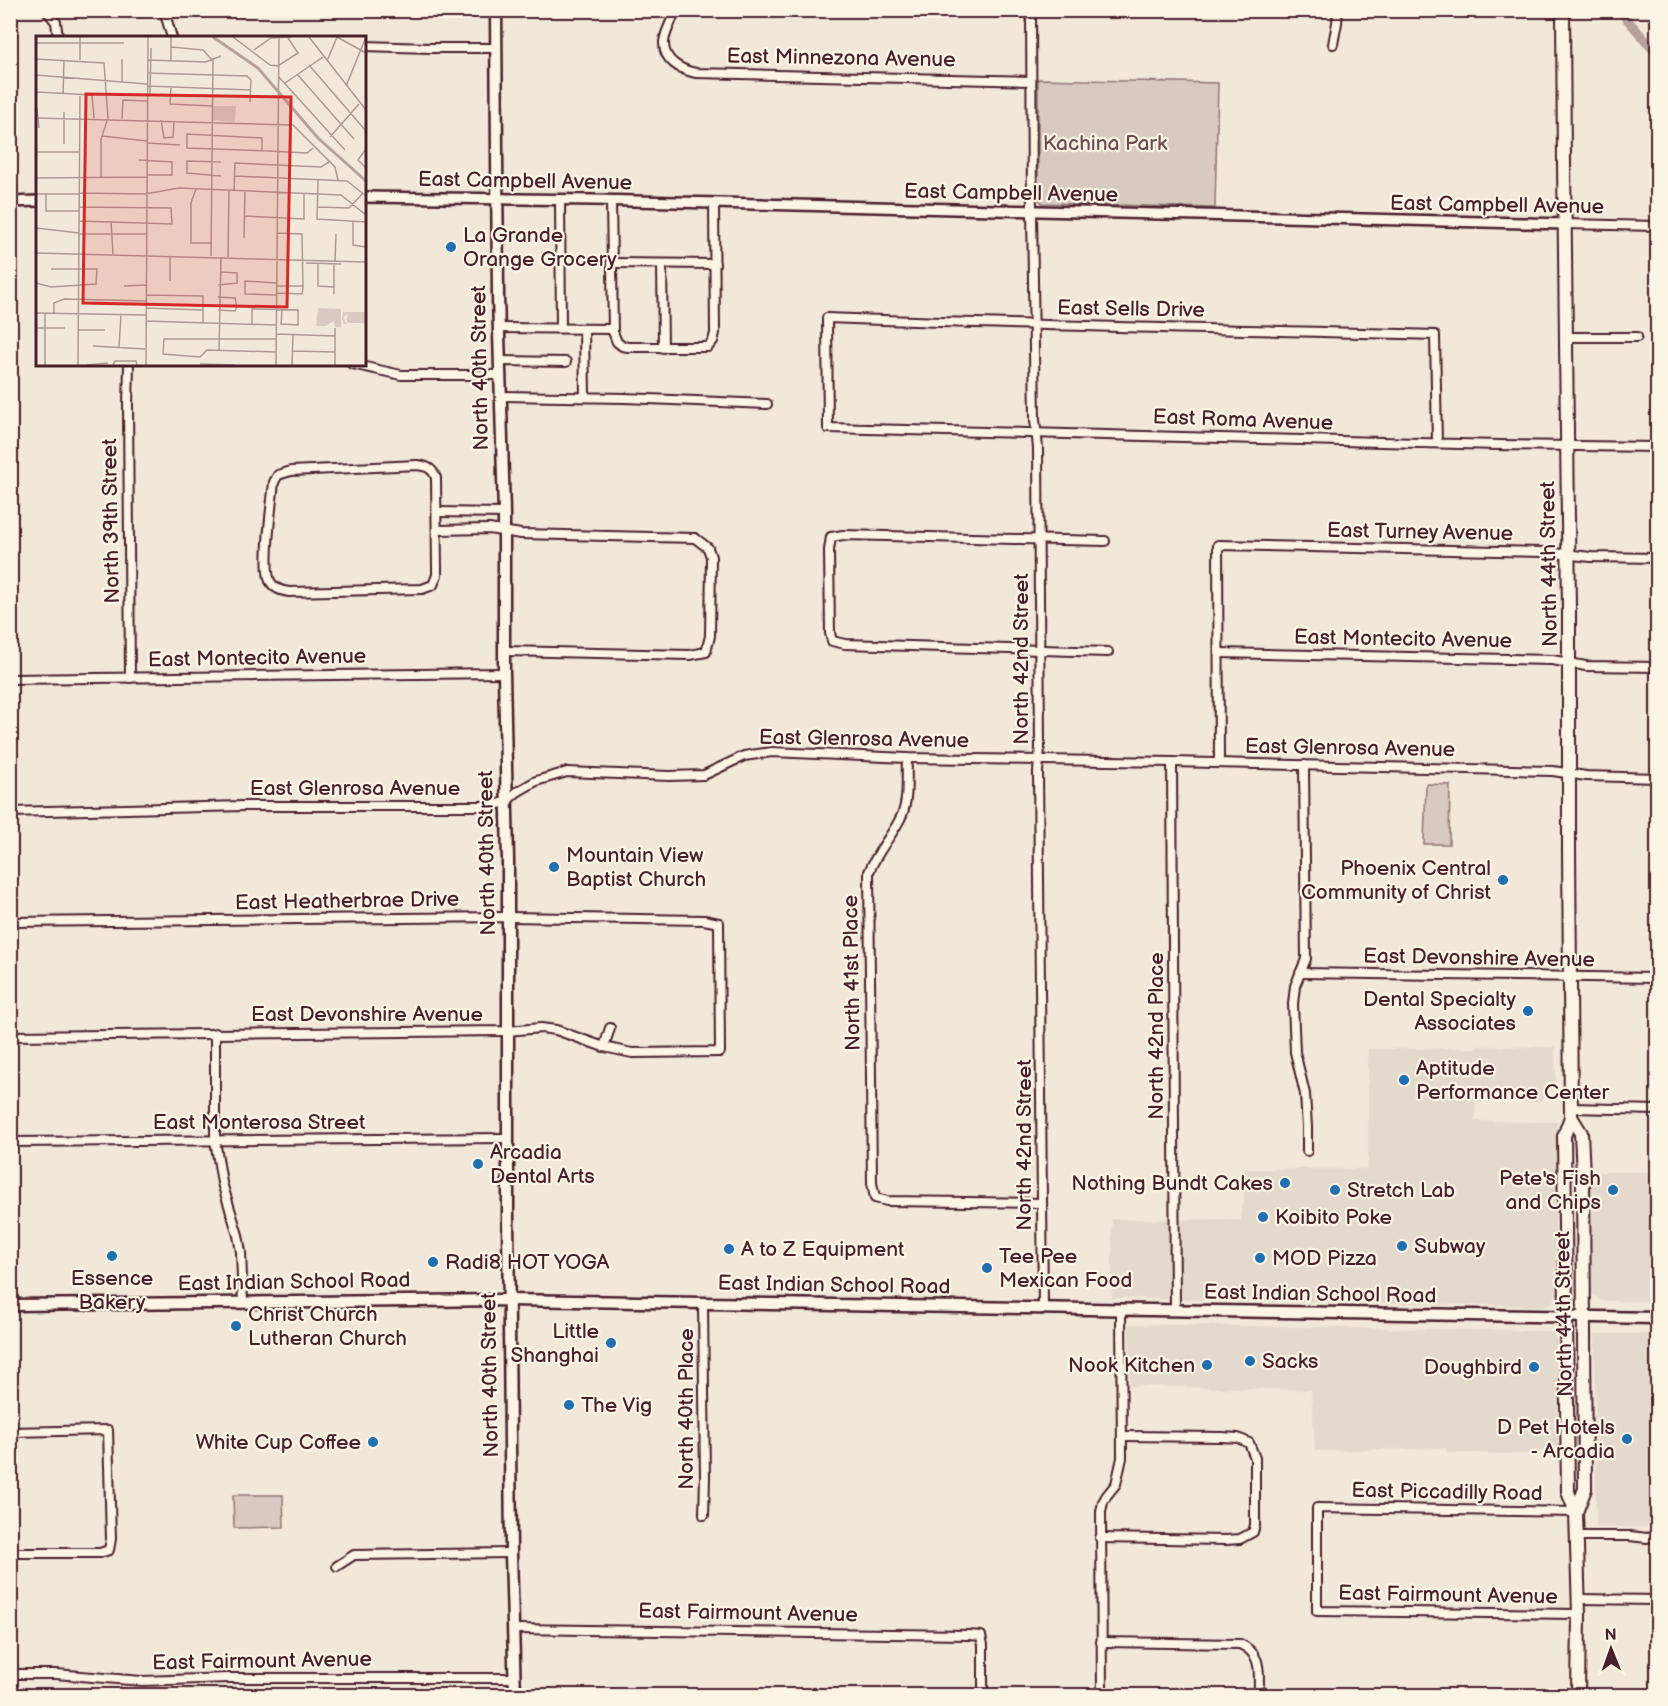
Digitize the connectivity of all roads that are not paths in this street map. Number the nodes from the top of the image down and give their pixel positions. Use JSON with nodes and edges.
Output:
{"nodes":[{"id":1,"x":46,"y":10,"type":"edge"},
{"id":2,"x":164,"y":10,"type":"edge"},
{"id":3,"x":496,"y":10,"type":"edge"},
{"id":4,"x":676,"y":10,"type":"edge"},
{"id":5,"x":1031,"y":10,"type":"edge"},
{"id":6,"x":1338,"y":10,"type":"edge"},
{"id":7,"x":1563,"y":10,"type":"edge"},
{"id":8,"x":58,"y":36,"type":"edge"},
{"id":9,"x":171,"y":36,"type":"edge"},
{"id":10,"x":1333,"y":44,"type":"dead end"},
{"id":11,"x":366,"y":46,"type":"edge"},
{"id":12,"x":496,"y":48,"type":"junction"},
{"id":13,"x":1031,"y":81,"type":"junction"},
{"id":14,"x":366,"y":197,"type":"edge"},
{"id":15,"x":497,"y":197,"type":"junction"},
{"id":16,"x":560,"y":199,"type":"junction"},
{"id":17,"x":611,"y":200,"type":"junction"},
{"id":18,"x":36,"y":201,"type":"edge"},
{"id":19,"x":10,"y":202,"type":"edge"},
{"id":20,"x":714,"y":203,"type":"junction"},
{"id":21,"x":1032,"y":211,"type":"junction"},
{"id":22,"x":1565,"y":225,"type":"junction"},
{"id":23,"x":1658,"y":226,"type":"edge"},
{"id":24,"x":611,"y":263,"type":"junction"},
{"id":25,"x":662,"y":264,"type":"junction"},
{"id":26,"x":715,"y":264,"type":"junction"},
{"id":27,"x":1035,"y":326,"type":"junction"},
{"id":28,"x":498,"y":328,"type":"junction"},
{"id":29,"x":561,"y":328,"type":"junction"},
{"id":30,"x":584,"y":329,"type":"junction"},
{"id":31,"x":612,"y":329,"type":"junction"},
{"id":32,"x":1565,"y":337,"type":"junction"},
{"id":33,"x":1637,"y":337,"type":"dead end"},
{"id":34,"x":663,"y":348,"type":"junction"},
{"id":35,"x":499,"y":361,"type":"junction"},
{"id":36,"x":566,"y":362,"type":"dead end"},
{"id":37,"x":129,"y":366,"type":"edge"},
{"id":38,"x":361,"y":366,"type":"edge"},
{"id":39,"x":500,"y":375,"type":"junction"},
{"id":40,"x":500,"y":396,"type":"junction"},
{"id":41,"x":585,"y":397,"type":"junction"},
{"id":42,"x":767,"y":404,"type":"dead end"},
{"id":43,"x":828,"y":428,"type":"joint"},
{"id":44,"x":1036,"y":433,"type":"junction"},
{"id":45,"x":1437,"y":444,"type":"junction"},
{"id":46,"x":1567,"y":446,"type":"junction"},
{"id":47,"x":1658,"y":447,"type":"edge"},
{"id":48,"x":437,"y":512,"type":"junction"},
{"id":49,"x":476,"y":513,"type":"junction"},
{"id":50,"x":504,"y":513,"type":"junction"},
{"id":51,"x":476,"y":529,"type":"junction"},
{"id":52,"x":437,"y":530,"type":"junction"},
{"id":53,"x":504,"y":532,"type":"junction"},
{"id":54,"x":1038,"y":540,"type":"junction"},
{"id":55,"x":1105,"y":541,"type":"dead end"},
{"id":56,"x":1568,"y":555,"type":"junction"},
{"id":57,"x":1658,"y":558,"type":"edge"},
{"id":58,"x":1039,"y":649,"type":"junction"},
{"id":59,"x":504,"y":651,"type":"junction"},
{"id":60,"x":1108,"y":651,"type":"dead end"},
{"id":61,"x":1219,"y":653,"type":"junction"},
{"id":62,"x":1569,"y":663,"type":"junction"},
{"id":63,"x":1658,"y":667,"type":"edge"},
{"id":64,"x":504,"y":672,"type":"junction"},
{"id":65,"x":130,"y":678,"type":"junction"},
{"id":66,"x":10,"y":679,"type":"edge"},
{"id":67,"x":907,"y":758,"type":"junction"},
{"id":68,"x":1039,"y":760,"type":"junction"},
{"id":69,"x":1172,"y":762,"type":"junction"},
{"id":70,"x":1219,"y":763,"type":"junction"},
{"id":71,"x":1304,"y":765,"type":"junction"},
{"id":72,"x":1569,"y":774,"type":"junction"},
{"id":73,"x":1658,"y":778,"type":"edge"},
{"id":74,"x":507,"y":801,"type":"junction"},
{"id":75,"x":10,"y":812,"type":"edge"},
{"id":76,"x":508,"y":917,"type":"junction"},
{"id":77,"x":10,"y":922,"type":"edge"},
{"id":78,"x":1300,"y":973,"type":"junction"},
{"id":79,"x":1569,"y":978,"type":"junction"},
{"id":80,"x":1658,"y":978,"type":"edge"},
{"id":81,"x":610,"y":1028,"type":"dead end"},
{"id":82,"x":507,"y":1031,"type":"junction"},
{"id":83,"x":215,"y":1033,"type":"junction"},
{"id":84,"x":10,"y":1036,"type":"edge"},
{"id":85,"x":604,"y":1047,"type":"junction"},
{"id":86,"x":720,"y":1052,"type":"joint"},
{"id":87,"x":1658,"y":1110,"type":"edge"},
{"id":88,"x":1571,"y":1113,"type":"junction"},
{"id":89,"x":508,"y":1138,"type":"junction"},
{"id":90,"x":215,"y":1140,"type":"junction"},
{"id":91,"x":10,"y":1142,"type":"edge"},
{"id":92,"x":1307,"y":1151,"type":"dead end"},
{"id":93,"x":1042,"y":1203,"type":"junction"},
{"id":94,"x":509,"y":1300,"type":"junction"},
{"id":95,"x":243,"y":1302,"type":"junction"},
{"id":96,"x":703,"y":1303,"type":"junction"},
{"id":97,"x":10,"y":1305,"type":"edge"},
{"id":98,"x":1043,"y":1308,"type":"junction"},
{"id":99,"x":1121,"y":1309,"type":"junction"},
{"id":100,"x":1175,"y":1311,"type":"junction"},
{"id":101,"x":1566,"y":1316,"type":"junction"},
{"id":102,"x":1584,"y":1316,"type":"junction"},
{"id":103,"x":1658,"y":1318,"type":"edge"},
{"id":104,"x":10,"y":1432,"type":"edge"},
{"id":105,"x":1122,"y":1436,"type":"junction"},
{"id":106,"x":1576,"y":1512,"type":"junction"},
{"id":107,"x":704,"y":1515,"type":"dead end"},
{"id":108,"x":1658,"y":1535,"type":"edge"},
{"id":109,"x":1576,"y":1536,"type":"junction"},
{"id":110,"x":1100,"y":1538,"type":"junction"},
{"id":111,"x":10,"y":1553,"type":"edge"},
{"id":112,"x":511,"y":1554,"type":"junction"},
{"id":113,"x":337,"y":1566,"type":"dead end"},
{"id":114,"x":1578,"y":1599,"type":"junction"},
{"id":115,"x":1658,"y":1600,"type":"edge"},
{"id":116,"x":1317,"y":1611,"type":"joint"},
{"id":117,"x":1579,"y":1614,"type":"junction"},
{"id":118,"x":513,"y":1629,"type":"junction"},
{"id":119,"x":1101,"y":1642,"type":"junction"},
{"id":120,"x":10,"y":1674,"type":"edge"},
{"id":121,"x":514,"y":1678,"type":"junction"},
{"id":122,"x":515,"y":1695,"type":"edge"},
{"id":123,"x":983,"y":1695,"type":"edge"},
{"id":124,"x":1102,"y":1695,"type":"edge"},
{"id":125,"x":1259,"y":1695,"type":"edge"},
{"id":126,"x":1578,"y":1695,"type":"edge"}],
"edges":[{"from":1,"to":8,"type":"street"},
{"from":2,"to":9,"type":"street"},
{"from":3,"to":12,"type":"main road","name":"North 40th Street"},
{"from":4,"to":13,"type":"street","name":"East Minnezona Avenue"},
{"from":5,"to":13,"type":"street","name":"North 42nd Street"},
{"from":6,"to":10,"type":"street"},
{"from":7,"to":22,"type":"main road","name":"North 44th Street"},
{"from":11,"to":12,"type":"street"},
{"from":12,"to":15,"type":"main road","name":"North 40th Street"},
{"from":13,"to":21,"type":"street","name":"North 42nd Street"},
{"from":14,"to":15,"type":"street","name":"East Campbell Avenue"},
{"from":15,"to":16,"type":"street","name":"East Campbell Avenue"},
{"from":15,"to":28,"type":"main road","name":"North 40th Street"},
{"from":16,"to":17,"type":"street","name":"East Campbell Avenue"},
{"from":16,"to":29,"type":"street"},
{"from":17,"to":20,"type":"street","name":"East Campbell Avenue"},
{"from":17,"to":24,"type":"street"},
{"from":18,"to":19,"type":"street"},
{"from":20,"to":21,"type":"street","name":"East Campbell Avenue"},
{"from":20,"to":26,"type":"street"},
{"from":21,"to":22,"type":"street","name":"East Campbell Avenue"},
{"from":21,"to":27,"type":"street","name":"North 42nd Street"},
{"from":22,"to":23,"type":"street","name":"East Campbell Avenue"},
{"from":22,"to":32,"type":"main road","name":"North 44th Street"},
{"from":24,"to":25,"type":"street"},
{"from":24,"to":31,"type":"street"},
{"from":25,"to":26,"type":"street"},
{"from":25,"to":34,"type":"street"},
{"from":26,"to":34,"type":"street"},
{"from":27,"to":43,"type":"street","name":"East Sells Drive"},
{"from":27,"to":44,"type":"street","name":"North 42nd Street"},
{"from":27,"to":45,"type":"street","name":"East Sells Drive"},
{"from":28,"to":29,"type":"street"},
{"from":28,"to":35,"type":"main road","name":"North 40th Street"},
{"from":29,"to":30,"type":"street"},
{"from":30,"to":31,"type":"street"},
{"from":30,"to":41,"type":"street"},
{"from":31,"to":34,"type":"street"},
{"from":32,"to":33,"type":"street"},
{"from":32,"to":46,"type":"main road","name":"North 44th Street"},
{"from":35,"to":36,"type":"street"},
{"from":35,"to":39,"type":"main road","name":"North 40th Street"},
{"from":37,"to":65,"type":"street","name":"North 39th Street"},
{"from":38,"to":39,"type":"street"},
{"from":39,"to":40,"type":"main road","name":"North 40th Street"},
{"from":40,"to":41,"type":"street"},
{"from":40,"to":50,"type":"main road","name":"North 40th Street"},
{"from":41,"to":42,"type":"street"},
{"from":43,"to":44,"type":"street","name":"East Roma Avenue"},
{"from":44,"to":45,"type":"street","name":"East Roma Avenue"},
{"from":44,"to":54,"type":"street","name":"North 42nd Street"},
{"from":45,"to":46,"type":"street","name":"East Roma Avenue"},
{"from":46,"to":47,"type":"street","name":"East Roma Avenue"},
{"from":46,"to":56,"type":"main road","name":"North 44th Street"},
{"from":48,"to":49,"type":"street"},
{"from":48,"to":52,"type":"street"},
{"from":48,"to":52,"type":"street"},
{"from":49,"to":50,"type":"street"},
{"from":49,"to":51,"type":"street"},
{"from":50,"to":53,"type":"main road","name":"North 40th Street"},
{"from":51,"to":52,"type":"street"},
{"from":51,"to":53,"type":"street"},
{"from":53,"to":59,"type":"main road","name":"North 40th Street"},
{"from":53,"to":59,"type":"street"},
{"from":54,"to":55,"type":"street"},
{"from":54,"to":58,"type":"street","name":"North 42nd Street"},
{"from":54,"to":58,"type":"street"},
{"from":56,"to":57,"type":"street","name":"East Turney Avenue"},
{"from":56,"to":61,"type":"street","name":"East Turney Avenue"},
{"from":56,"to":62,"type":"main road","name":"North 44th Street"},
{"from":58,"to":60,"type":"street"},
{"from":58,"to":68,"type":"street","name":"North 42nd Street"},
{"from":59,"to":64,"type":"main road","name":"North 40th Street"},
{"from":61,"to":62,"type":"street","name":"East Montecito Avenue"},
{"from":61,"to":70,"type":"street"},
{"from":62,"to":63,"type":"street","name":"East Montecito Avenue"},
{"from":62,"to":72,"type":"main road","name":"North 44th Street"},
{"from":64,"to":65,"type":"street","name":"East Montecito Avenue"},
{"from":64,"to":74,"type":"main road","name":"North 40th Street"},
{"from":65,"to":66,"type":"street","name":"East Montecito Avenue"},
{"from":67,"to":68,"type":"street","name":"East Glenrosa Avenue"},
{"from":67,"to":74,"type":"street","name":"East Glenrosa Avenue"},
{"from":67,"to":93,"type":"street","name":"North 41st Place"},
{"from":68,"to":69,"type":"street","name":"East Glenrosa Avenue"},
{"from":68,"to":93,"type":"street","name":"North 42nd Street"},
{"from":69,"to":70,"type":"street","name":"East Glenrosa Avenue"},
{"from":69,"to":100,"type":"street","name":"North 42nd Place"},
{"from":70,"to":71,"type":"street","name":"East Glenrosa Avenue"},
{"from":71,"to":72,"type":"street","name":"East Glenrosa Avenue"},
{"from":71,"to":78,"type":"street"},
{"from":72,"to":73,"type":"street","name":"East Glenrosa Avenue"},
{"from":72,"to":79,"type":"main road","name":"North 44th Street"},
{"from":74,"to":75,"type":"street","name":"East Glenrosa Avenue"},
{"from":74,"to":76,"type":"main road","name":"North 40th Street"},
{"from":76,"to":77,"type":"street","name":"East Heatherbrae Drive"},
{"from":76,"to":82,"type":"main road","name":"North 40th Street"},
{"from":76,"to":86,"type":"street","name":"East Heatherbrae Drive"},
{"from":78,"to":79,"type":"street","name":"East Devonshire Avenue"},
{"from":78,"to":92,"type":"street"},
{"from":79,"to":80,"type":"street","name":"East Devonshire Avenue"},
{"from":79,"to":88,"type":"main road","name":"North 44th Street"},
{"from":81,"to":85,"type":"street"},
{"from":82,"to":83,"type":"street","name":"East Devonshire Avenue"},
{"from":82,"to":85,"type":"street","name":"East Devonshire Avenue"},
{"from":82,"to":89,"type":"main road","name":"North 40th Street"},
{"from":83,"to":84,"type":"street","name":"East Devonshire Avenue"},
{"from":83,"to":90,"type":"street"},
{"from":85,"to":86,"type":"street","name":"East Devonshire Avenue"},
{"from":87,"to":88,"type":"street"},
{"from":88,"to":101,"type":"main road","name":"North 44th Street"},
{"from":88,"to":102,"type":"main road","name":"North 44th Street"},
{"from":89,"to":90,"type":"street","name":"East Monterosa Street"},
{"from":89,"to":94,"type":"main road","name":"North 40th Street"},
{"from":90,"to":91,"type":"street","name":"East Monterosa Street"},
{"from":90,"to":95,"type":"street"},
{"from":93,"to":98,"type":"street","name":"North 42nd Street"},
{"from":94,"to":95,"type":"main road","name":"East Indian School Road"},
{"from":94,"to":96,"type":"main road","name":"East Indian School Road"},
{"from":94,"to":112,"type":"main road","name":"North 40th Street"},
{"from":95,"to":97,"type":"main road","name":"East Indian School Road"},
{"from":96,"to":98,"type":"main road","name":"East Indian School Road"},
{"from":96,"to":107,"type":"street","name":"North 40th Place"},
{"from":98,"to":99,"type":"main road","name":"East Indian School Road"},
{"from":99,"to":100,"type":"main road","name":"East Indian School Road"},
{"from":99,"to":105,"type":"street"},
{"from":100,"to":101,"type":"main road","name":"East Indian School Road"},
{"from":101,"to":102,"type":"main road","name":"East Indian School Road"},
{"from":101,"to":106,"type":"main road","name":"North 44th Street"},
{"from":102,"to":103,"type":"main road","name":"East Indian School Road"},
{"from":102,"to":106,"type":"main road","name":"North 44th Street"},
{"from":104,"to":111,"type":"street"},
{"from":105,"to":110,"type":"street"},
{"from":105,"to":110,"type":"street"},
{"from":106,"to":109,"type":"main road","name":"North 44th Street"},
{"from":106,"to":116,"type":"street","name":"East Piccadilly Road"},
{"from":108,"to":109,"type":"street"},
{"from":109,"to":114,"type":"main road","name":"North 44th Street"},
{"from":110,"to":119,"type":"street"},
{"from":112,"to":113,"type":"street"},
{"from":112,"to":118,"type":"main road","name":"North 40th Street"},
{"from":114,"to":115,"type":"street","name":"East Fairmount Avenue"},
{"from":114,"to":117,"type":"main road","name":"North 44th Street"},
{"from":116,"to":117,"type":"street","name":"East Fairmount Avenue"},
{"from":117,"to":126,"type":"main road","name":"North 44th Street"},
{"from":118,"to":121,"type":"main road","name":"North 40th Street"},
{"from":118,"to":123,"type":"street","name":"East Fairmount Avenue"},
{"from":119,"to":124,"type":"street"},
{"from":119,"to":125,"type":"street"},
{"from":120,"to":121,"type":"street","name":"East Fairmount Avenue"},
{"from":121,"to":122,"type":"main road","name":"North 40th Street"}]}
